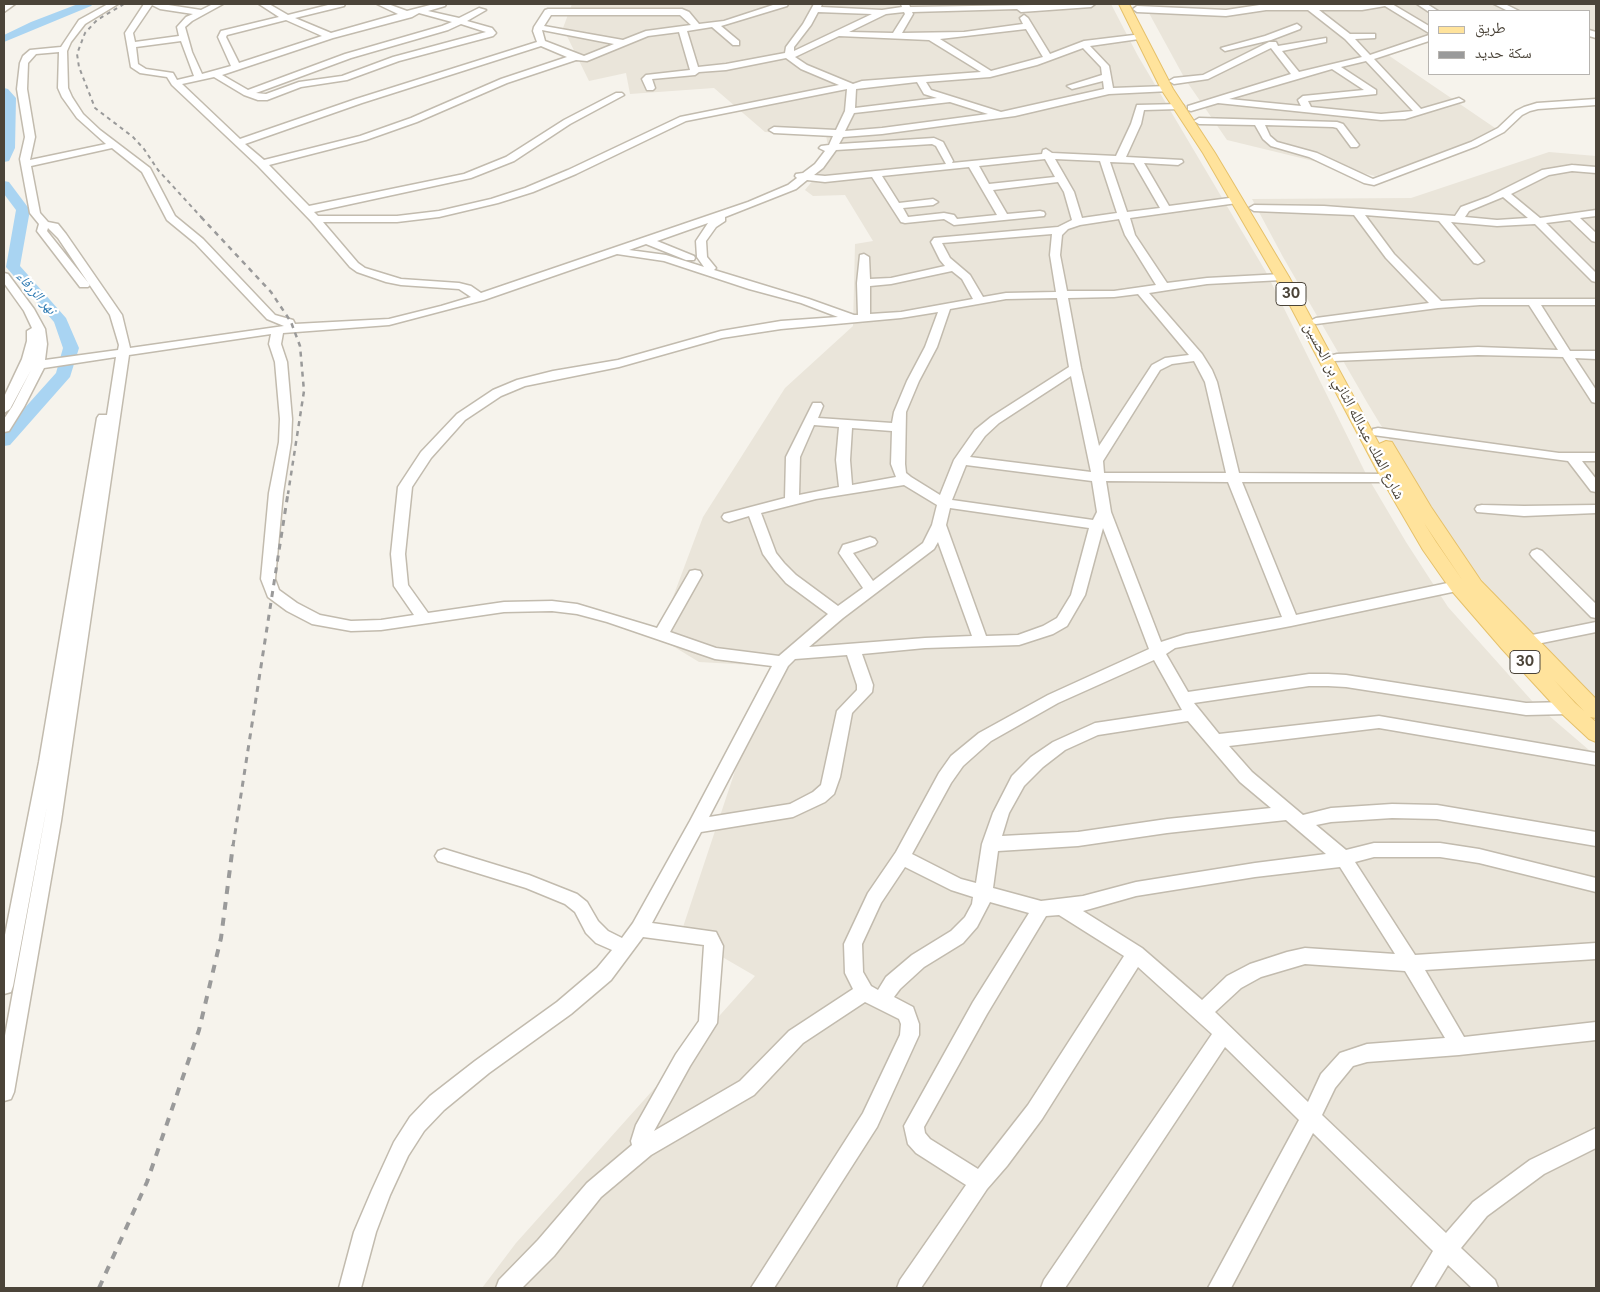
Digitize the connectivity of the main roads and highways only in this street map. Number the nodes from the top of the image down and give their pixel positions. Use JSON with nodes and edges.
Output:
{"nodes":[{"id":1,"x":1132,"y":6,"type":"edge"},
{"id":2,"x":1171,"y":85,"type":"junction"},
{"id":3,"x":1185,"y":107,"type":"junction"},
{"id":4,"x":1351,"y":393,"type":"junction"},
{"id":5,"x":1363,"y":415,"type":"junction"},
{"id":6,"x":1596,"y":711,"type":"edge"},
{"id":7,"x":1596,"y":734,"type":"edge"}],
"edges":[{"from":1,"to":2,"type":"main road","name":"شارع الملك عبدالله الثاني بن الحسين","number":"30"},
{"from":1,"to":2,"type":"main road","name":"شارع الملك عبدالله الثاني بن الحسين","number":"30"},
{"from":2,"to":3,"type":"main road","name":"شارع الملك عبدالله الثاني بن الحسين","number":"30"},
{"from":3,"to":4,"type":"main road","name":"شارع الملك عبدالله الثاني بن الحسين","number":"30"},
{"from":3,"to":4,"type":"main road","name":"شارع الملك عبدالله الثاني بن الحسين","number":"30"},
{"from":4,"to":5,"type":"main road","name":"شارع الملك عبدالله الثاني بن الحسين","number":"30"},
{"from":5,"to":6,"type":"main road","name":"شارع الملك عبدالله الثاني بن الحسين","number":"30"},
{"from":5,"to":7,"type":"main road","name":"شارع الملك عبدالله الثاني بن الحسين","number":"30"}]}
